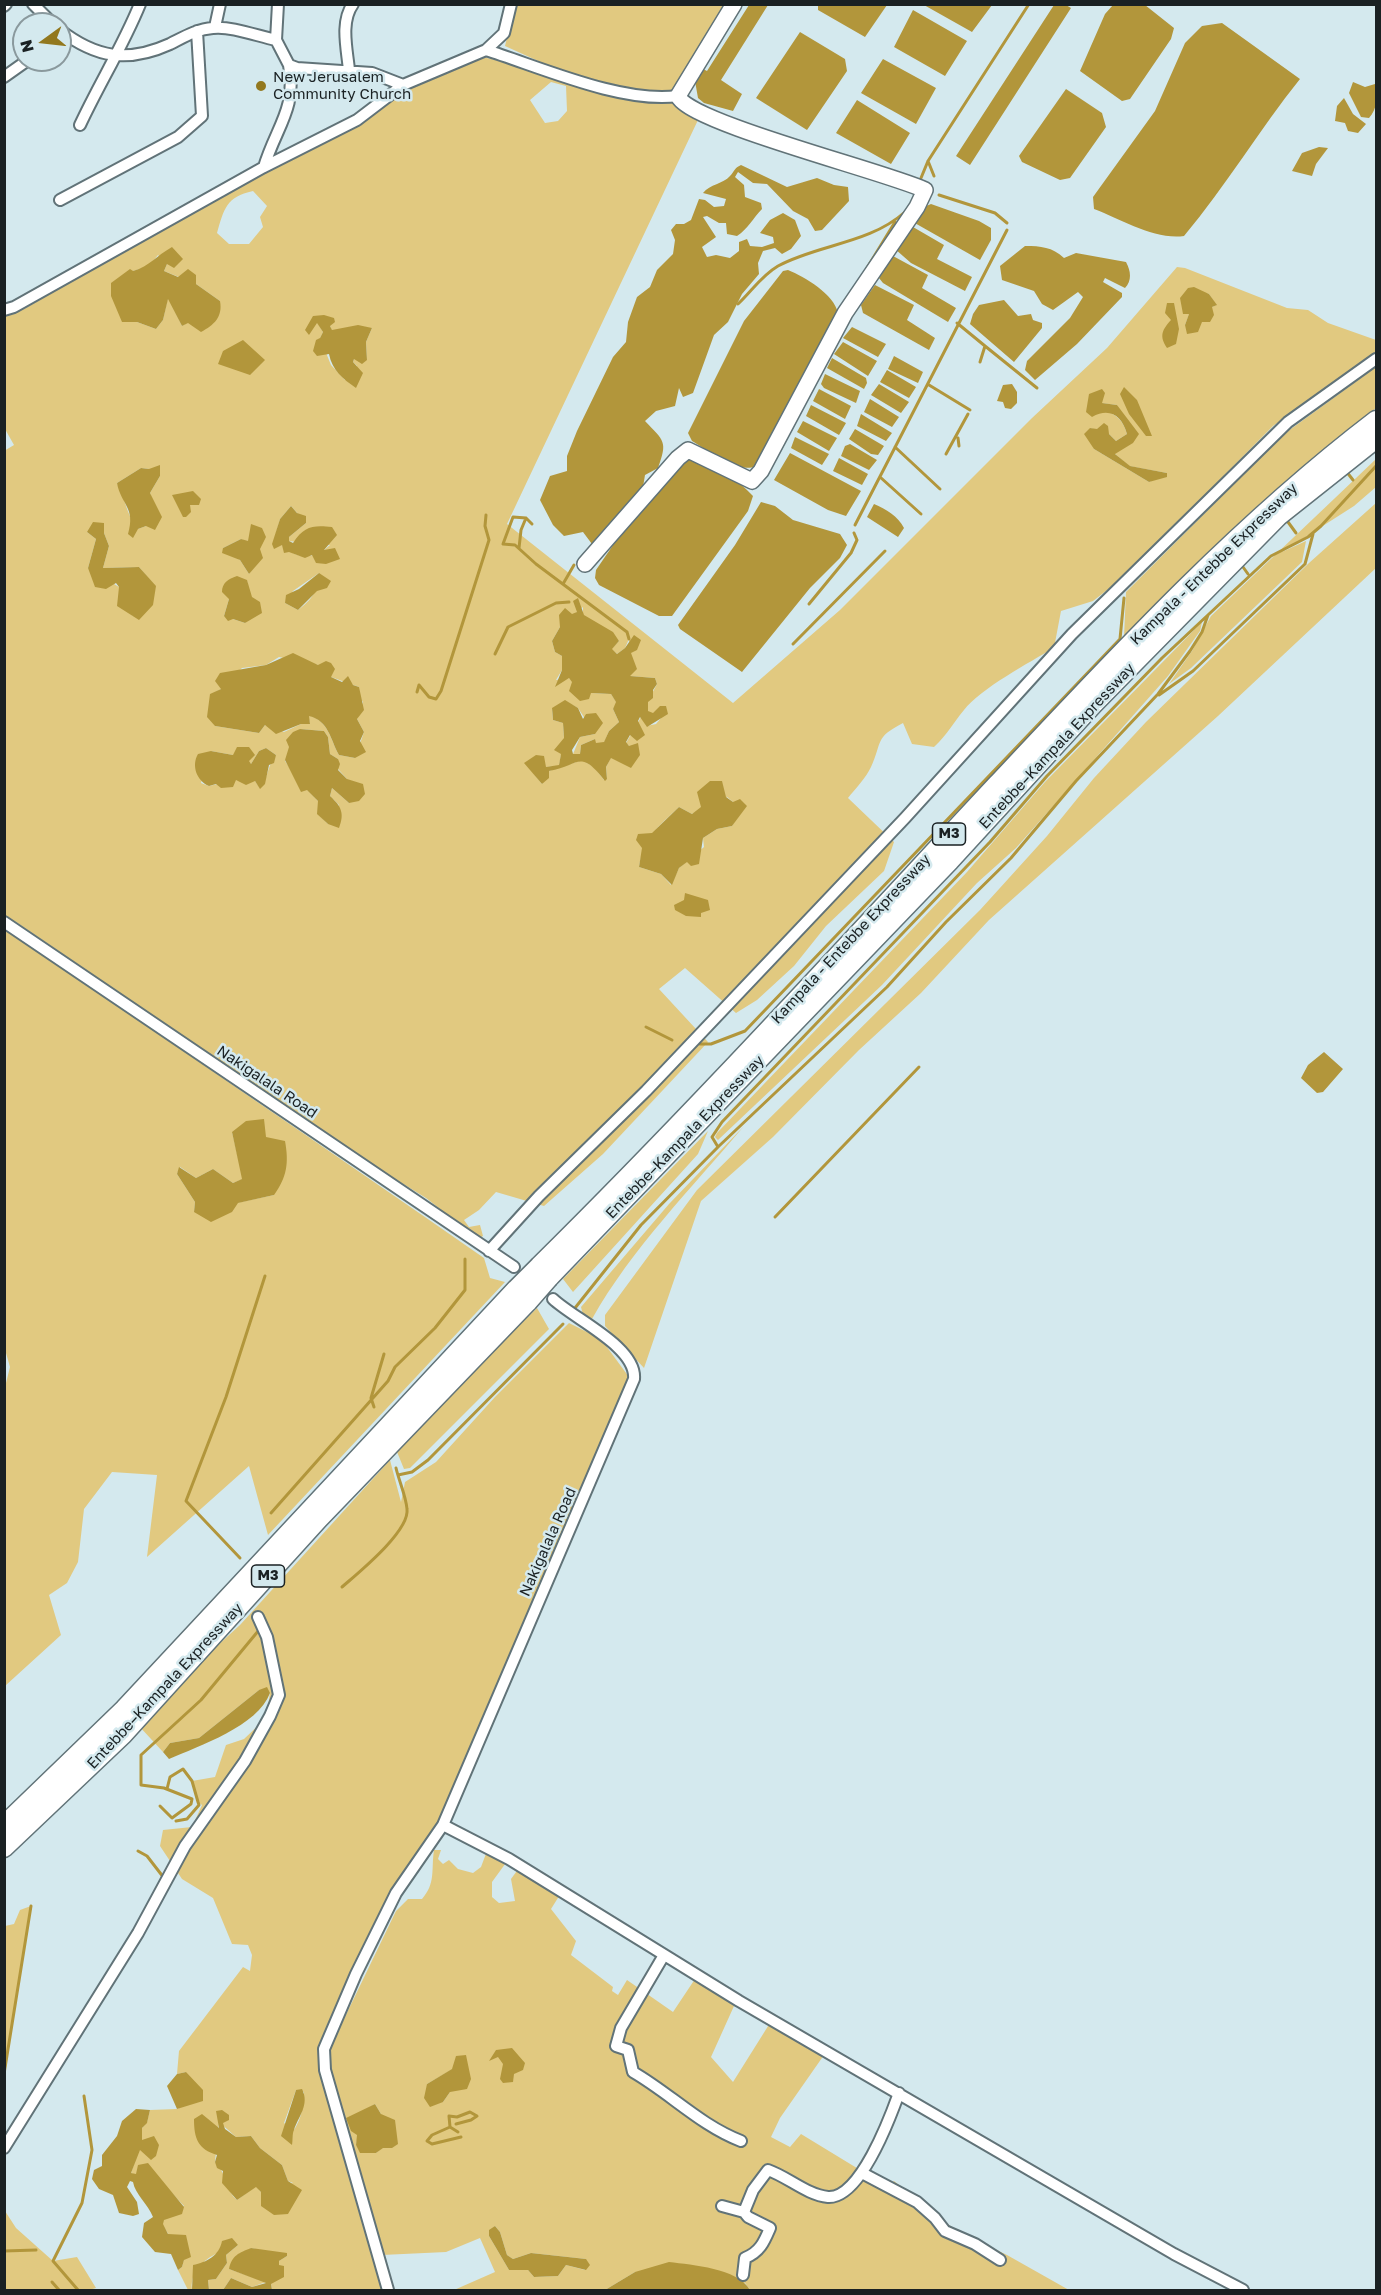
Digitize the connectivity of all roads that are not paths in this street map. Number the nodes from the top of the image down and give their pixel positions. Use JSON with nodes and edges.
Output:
{"nodes":[{"id":1,"x":140,"y":4,"type":"edge"},
{"id":2,"x":220,"y":4,"type":"edge"},
{"id":3,"x":278,"y":4,"type":"edge"},
{"id":4,"x":353,"y":4,"type":"edge"},
{"id":5,"x":511,"y":4,"type":"edge"},
{"id":6,"x":734,"y":4,"type":"edge"},
{"id":7,"x":215,"y":27,"type":"junction"},
{"id":8,"x":196,"y":31,"type":"junction"},
{"id":9,"x":72,"y":40,"type":"edge"},
{"id":10,"x":276,"y":40,"type":"junction"},
{"id":11,"x":486,"y":50,"type":"junction"},
{"id":12,"x":114,"y":57,"type":"junction"},
{"id":13,"x":289,"y":65,"type":"junction"},
{"id":14,"x":349,"y":70,"type":"junction"},
{"id":15,"x":403,"y":85,"type":"junction"},
{"id":16,"x":678,"y":96,"type":"junction"},
{"id":17,"x":80,"y":125,"type":"dead end"},
{"id":18,"x":264,"y":167,"type":"junction"},
{"id":19,"x":60,"y":200,"type":"dead end"},
{"id":20,"x":4,"y":310,"type":"edge"},
{"id":21,"x":1377,"y":359,"type":"edge"},
{"id":22,"x":1377,"y":420,"type":"edge"},
{"id":23,"x":1377,"y":439,"type":"edge"},
{"id":24,"x":585,"y":564,"type":"dead end"},
{"id":25,"x":4,"y":922,"type":"edge"},
{"id":26,"x":489,"y":1251,"type":"junction"},
{"id":27,"x":514,"y":1267,"type":"dead end"},
{"id":28,"x":544,"y":1272,"type":"junction"},
{"id":29,"x":522,"y":1295,"type":"junction"},
{"id":30,"x":553,"y":1299,"type":"dead end"},
{"id":31,"x":258,"y":1617,"type":"dead end"},
{"id":32,"x":4,"y":1825,"type":"edge"},
{"id":33,"x":443,"y":1825,"type":"junction"},
{"id":34,"x":4,"y":1848,"type":"edge"},
{"id":35,"x":664,"y":1955,"type":"junction"},
{"id":36,"x":899,"y":2093,"type":"junction"},
{"id":37,"x":741,"y":2141,"type":"dead end"},
{"id":38,"x":4,"y":2148,"type":"edge"},
{"id":39,"x":862,"y":2173,"type":"junction"},
{"id":40,"x":722,"y":2206,"type":"dead end"},
{"id":41,"x":744,"y":2212,"type":"junction"},
{"id":42,"x":1000,"y":2260,"type":"dead end"},
{"id":43,"x":743,"y":2275,"type":"dead end"},
{"id":44,"x":388,"y":2290,"type":"edge"},
{"id":45,"x":1242,"y":2290,"type":"edge"}],
"edges":[{"from":1,"to":12,"type":"street"},
{"from":2,"to":7,"type":"street"},
{"from":3,"to":10,"type":"street"},
{"from":4,"to":14,"type":"street"},
{"from":5,"to":11,"type":"street"},
{"from":6,"to":16,"type":"street"},
{"from":7,"to":8,"type":"street"},
{"from":7,"to":10,"type":"street"},
{"from":8,"to":12,"type":"street"},
{"from":8,"to":19,"type":"street"},
{"from":9,"to":12,"type":"street"},
{"from":10,"to":13,"type":"street"},
{"from":11,"to":15,"type":"street"},
{"from":11,"to":16,"type":"street"},
{"from":12,"to":17,"type":"street"},
{"from":13,"to":14,"type":"street"},
{"from":13,"to":18,"type":"street"},
{"from":14,"to":15,"type":"street"},
{"from":15,"to":18,"type":"street"},
{"from":16,"to":24,"type":"street"},
{"from":18,"to":20,"type":"street"},
{"from":21,"to":26,"type":"street"},
{"from":22,"to":28,"type":"highway","name":"Kampala - Entebbe Expressway","number":"M3"},
{"from":23,"to":28,"type":"highway","name":"Entebbe–Kampala Expressway","number":"M3"},
{"from":25,"to":26,"type":"street","name":"Nakigalala Road"},
{"from":26,"to":27,"type":"street","name":"Nakigalala Road"},
{"from":28,"to":29,"type":"highway","name":"Entebbe–Kampala Expressway","number":"M3","bridge":true},
{"from":29,"to":32,"type":"highway","name":"Entebbe–Kampala Expressway","number":"M3"},
{"from":29,"to":34,"type":"highway","name":"Entebbe–Kampala Expressway","number":"M3"},
{"from":30,"to":33,"type":"street","name":"Nakigalala Road"},
{"from":31,"to":38,"type":"street"},
{"from":33,"to":35,"type":"street"},
{"from":33,"to":44,"type":"street","name":"Nakigalala Road"},
{"from":35,"to":36,"type":"street"},
{"from":35,"to":37,"type":"street"},
{"from":36,"to":39,"type":"street"},
{"from":36,"to":45,"type":"street"},
{"from":39,"to":41,"type":"street"},
{"from":39,"to":42,"type":"street"},
{"from":40,"to":41,"type":"street"},
{"from":41,"to":43,"type":"street"}]}
